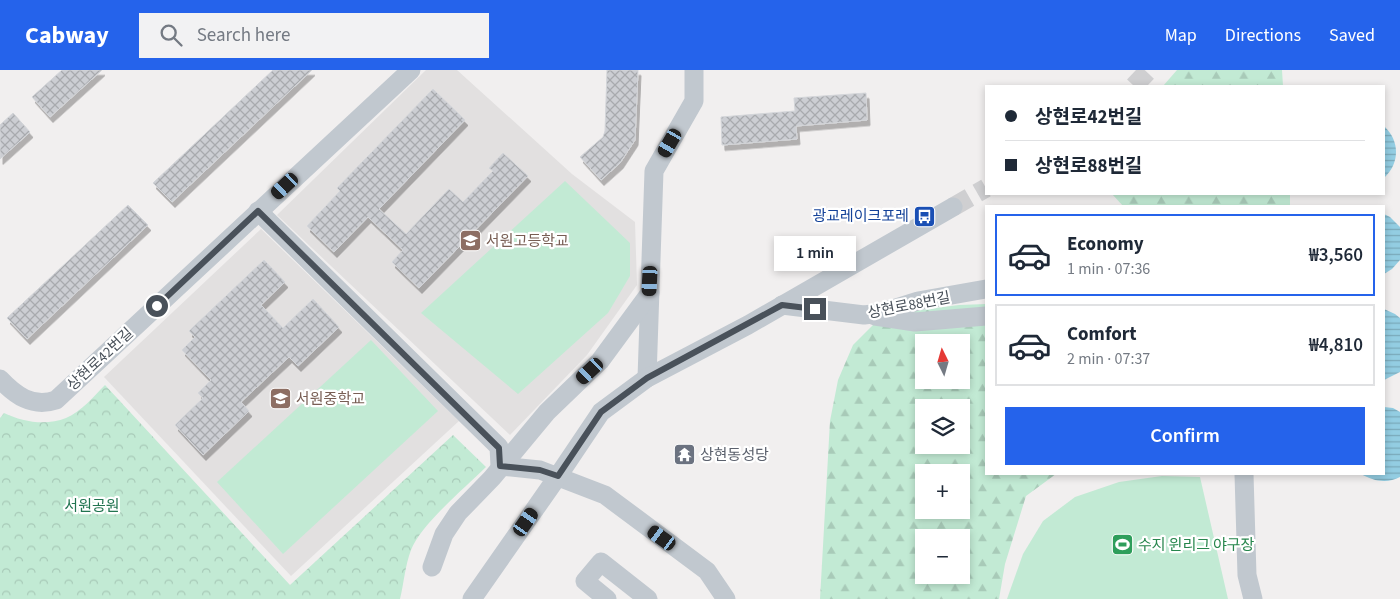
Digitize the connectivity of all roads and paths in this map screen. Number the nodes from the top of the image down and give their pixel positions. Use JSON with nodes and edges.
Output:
{"nodes":[{"id":1,"x":410,"y":70,"type":"edge"},
{"id":2,"x":694,"y":70,"type":"edge"},
{"id":3,"x":952,"y":207,"type":"tunnel mouth"},
{"id":4,"x":258,"y":211,"type":"junction"},
{"id":5,"x":985,"y":289,"type":"edge"},
{"id":6,"x":650,"y":293,"type":"junction"},
{"id":7,"x":782,"y":305,"type":"junction"},
{"id":8,"x":864,"y":315,"type":"junction"},
{"id":9,"x":985,"y":316,"type":"edge"},
{"id":10,"x":647,"y":378,"type":"junction"},
{"id":11,"x":0,"y":379,"type":"edge"},
{"id":12,"x":500,"y":466,"type":"junction"},
{"id":13,"x":1244,"y":475,"type":"edge"},
{"id":14,"x":558,"y":476,"type":"junction"},
{"id":15,"x":432,"y":568,"type":"dead end"},
{"id":16,"x":472,"y":599,"type":"edge"},
{"id":17,"x":607,"y":599,"type":"edge"},
{"id":18,"x":648,"y":599,"type":"edge"},
{"id":19,"x":726,"y":599,"type":"edge"},
{"id":20,"x":1253,"y":599,"type":"edge"}],
"edges":[{"from":1,"to":4,"type":"street","name":"상현로42번길"},
{"from":2,"to":6,"type":"street"},
{"from":3,"to":7,"type":"street"},
{"from":4,"to":11,"type":"street","name":"상현로42번길"},
{"from":4,"to":12,"type":"street"},
{"from":5,"to":8,"type":"street","name":"상현로88번길"},
{"from":6,"to":10,"type":"street"},
{"from":6,"to":12,"type":"street"},
{"from":7,"to":8,"type":"street","name":"상현로88번길"},
{"from":7,"to":10,"type":"street"},
{"from":8,"to":9,"type":"street"},
{"from":10,"to":14,"type":"street"},
{"from":12,"to":14,"type":"street"},
{"from":12,"to":15,"type":"street"},
{"from":13,"to":20,"type":"street"},
{"from":14,"to":16,"type":"street"},
{"from":14,"to":19,"type":"street"},
{"from":17,"to":18,"type":"street"}]}
